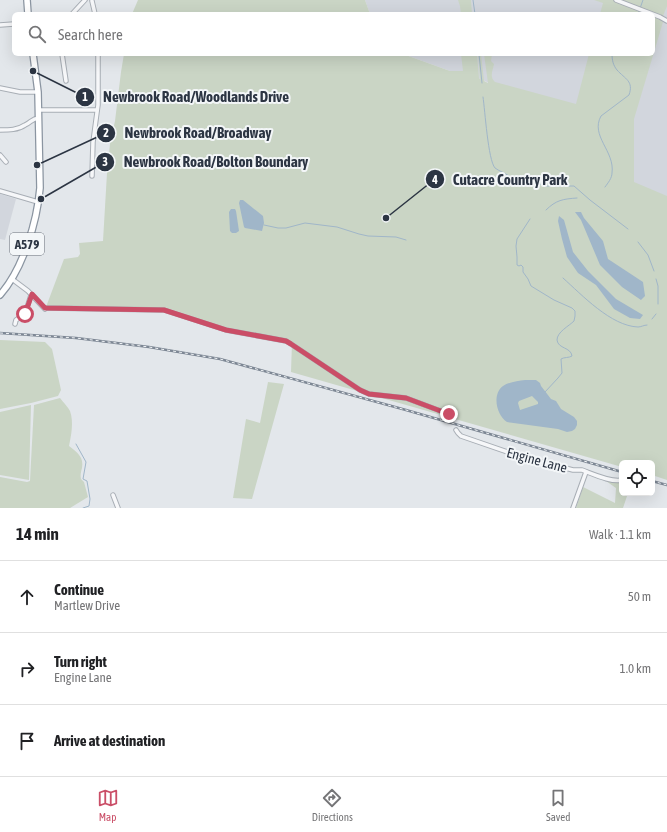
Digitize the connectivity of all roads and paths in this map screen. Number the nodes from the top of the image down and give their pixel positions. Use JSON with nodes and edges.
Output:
{"nodes":[{"id":1,"x":27,"y":0,"type":"edge"},
{"id":2,"x":85,"y":0,"type":"edge"},
{"id":3,"x":92,"y":0,"type":"edge"},
{"id":4,"x":616,"y":0,"type":"edge"},
{"id":5,"x":28,"y":12,"type":"edge"},
{"id":6,"x":74,"y":12,"type":"edge"},
{"id":7,"x":95,"y":12,"type":"edge"},
{"id":8,"x":648,"y":12,"type":"edge"},
{"id":9,"x":655,"y":15,"type":"edge"},
{"id":10,"x":667,"y":20,"type":"edge"},
{"id":11,"x":0,"y":24,"type":"edge"},
{"id":12,"x":12,"y":24,"type":"edge"},
{"id":13,"x":33,"y":56,"type":"edge"},
{"id":14,"x":62,"y":56,"type":"edge"},
{"id":15,"x":98,"y":56,"type":"edge"},
{"id":16,"x":66,"y":81,"type":"dead end"},
{"id":17,"x":0,"y":88,"type":"edge"},
{"id":18,"x":38,"y":92,"type":"junction"},
{"id":19,"x":39,"y":110,"type":"junction"},
{"id":20,"x":97,"y":110,"type":"junction"},
{"id":21,"x":39,"y":118,"type":"junction"},
{"id":22,"x":0,"y":130,"type":"edge"},
{"id":23,"x":0,"y":155,"type":"edge"},
{"id":24,"x":4,"y":161,"type":"dead end"},
{"id":25,"x":92,"y":176,"type":"dead end"},
{"id":26,"x":0,"y":192,"type":"edge"},
{"id":27,"x":38,"y":202,"type":"junction"},
{"id":28,"x":12,"y":279,"type":"junction"},
{"id":29,"x":32,"y":294,"type":"junction"},
{"id":30,"x":0,"y":295,"type":"edge"},
{"id":31,"x":15,"y":324,"type":"dead end"},
{"id":32,"x":452,"y":418,"type":"dead end"},
{"id":33,"x":456,"y":430,"type":"dead end"},
{"id":34,"x":586,"y":472,"type":"junction"},
{"id":35,"x":619,"y":481,"type":"edge"},
{"id":36,"x":113,"y":495,"type":"dead end"},
{"id":37,"x":118,"y":508,"type":"edge"},
{"id":38,"x":573,"y":508,"type":"edge"}],
"edges":[{"from":1,"to":5,"type":"highway"},
{"from":2,"to":6,"type":"street"},
{"from":3,"to":7,"type":"street"},
{"from":4,"to":8,"type":"street"},
{"from":9,"to":10,"type":"street"},
{"from":11,"to":12,"type":"street"},
{"from":13,"to":18,"type":"highway","number":"A579"},
{"from":14,"to":16,"type":"street"},
{"from":15,"to":20,"type":"street"},
{"from":17,"to":18,"type":"street"},
{"from":18,"to":19,"type":"highway","number":"A579"},
{"from":19,"to":20,"type":"street"},
{"from":19,"to":21,"type":"highway","number":"A579"},
{"from":20,"to":25,"type":"street"},
{"from":21,"to":22,"type":"street"},
{"from":21,"to":27,"type":"highway","number":"A579"},
{"from":23,"to":24,"type":"street"},
{"from":26,"to":27,"type":"street"},
{"from":27,"to":28,"type":"highway","number":"A579"},
{"from":28,"to":29,"type":"street"},
{"from":28,"to":30,"type":"highway","number":"A579"},
{"from":29,"to":31,"type":"street"},
{"from":29,"to":32,"type":"street"},
{"from":33,"to":34,"type":"street","name":"Engine Lane"},
{"from":34,"to":35,"type":"street","name":"Engine Lane"},
{"from":34,"to":38,"type":"street"},
{"from":36,"to":37,"type":"street"}]}
